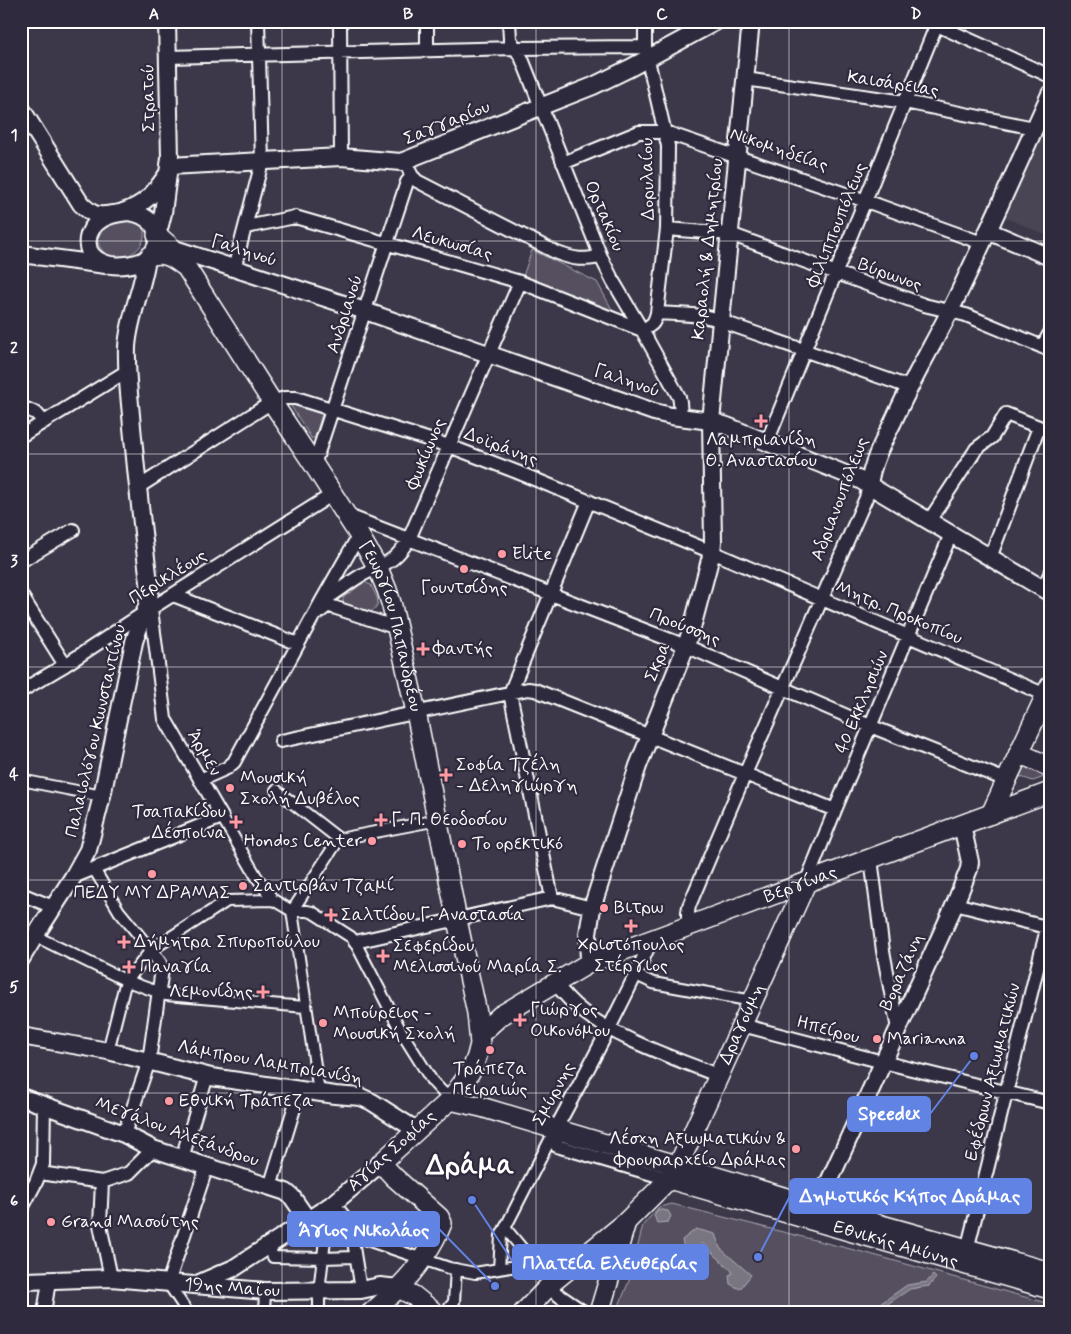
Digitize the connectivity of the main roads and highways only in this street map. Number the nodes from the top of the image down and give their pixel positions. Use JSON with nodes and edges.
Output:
{"nodes":[{"id":1,"x":157,"y":233,"type":"road end"},
{"id":2,"x":148,"y":257,"type":"road end"},
{"id":3,"x":186,"y":267,"type":"junction"},
{"id":4,"x":1048,"y":690,"type":"edge"},
{"id":5,"x":1019,"y":753,"type":"junction"},
{"id":6,"x":1050,"y":767,"type":"edge"},
{"id":7,"x":1050,"y":792,"type":"edge"},
{"id":8,"x":991,"y":814,"type":"junction"},
{"id":9,"x":806,"y":883,"type":"junction"},
{"id":10,"x":480,"y":1034,"type":"junction"},
{"id":11,"x":450,"y":1100,"type":"junction"},
{"id":12,"x":674,"y":1173,"type":"junction"},
{"id":13,"x":626,"y":1222,"type":"junction"},
{"id":14,"x":965,"y":1257,"type":"junction"},
{"id":15,"x":1050,"y":1272,"type":"edge"},
{"id":16,"x":399,"y":1288,"type":"junction"},
{"id":17,"x":1050,"y":1289,"type":"edge"},
{"id":18,"x":371,"y":1313,"type":"edge"},
{"id":19,"x":435,"y":1313,"type":"edge"},
{"id":20,"x":523,"y":1313,"type":"edge"},
{"id":21,"x":599,"y":1313,"type":"edge"}],
"edges":[{"from":1,"to":3,"type":"main road","name":"Γεωργίου Παπανδρέου"},
{"from":2,"to":3,"type":"main road","name":"Γεωργίου Παπανδρέου"},
{"from":3,"to":10,"type":"main road","name":"Γεωργίου Παπανδρέου"},
{"from":4,"to":5,"type":"main road"},
{"from":5,"to":6,"type":"main road"},
{"from":5,"to":8,"type":"main road"},
{"from":7,"to":8,"type":"main road","name":"Βεργίνας"},
{"from":8,"to":9,"type":"main road","name":"Βεργίνας"},
{"from":9,"to":10,"type":"main road","name":"Βεργίνας"},
{"from":9,"to":12,"type":"main road","name":"Δραγούμη"},
{"from":10,"to":11,"type":"main road","name":"Αγίας Σοφίας"},
{"from":11,"to":12,"type":"main road","name":"Εθνικής Αμύνης"},
{"from":11,"to":16,"type":"main road","name":"Αγίας Σοφίας"},
{"from":12,"to":13,"type":"main road"},
{"from":12,"to":14,"type":"main road","name":"Εθνικής Αμύνης"},
{"from":13,"to":20,"type":"main road"},
{"from":13,"to":21,"type":"main road"},
{"from":14,"to":15,"type":"main road","name":"Εθνικής Αμύνης"},
{"from":14,"to":17,"type":"main road","name":"Εθνικής Αμύνης"},
{"from":16,"to":18,"type":"main road"},
{"from":16,"to":19,"type":"main road","name":"19ης Μαΐου"}]}
